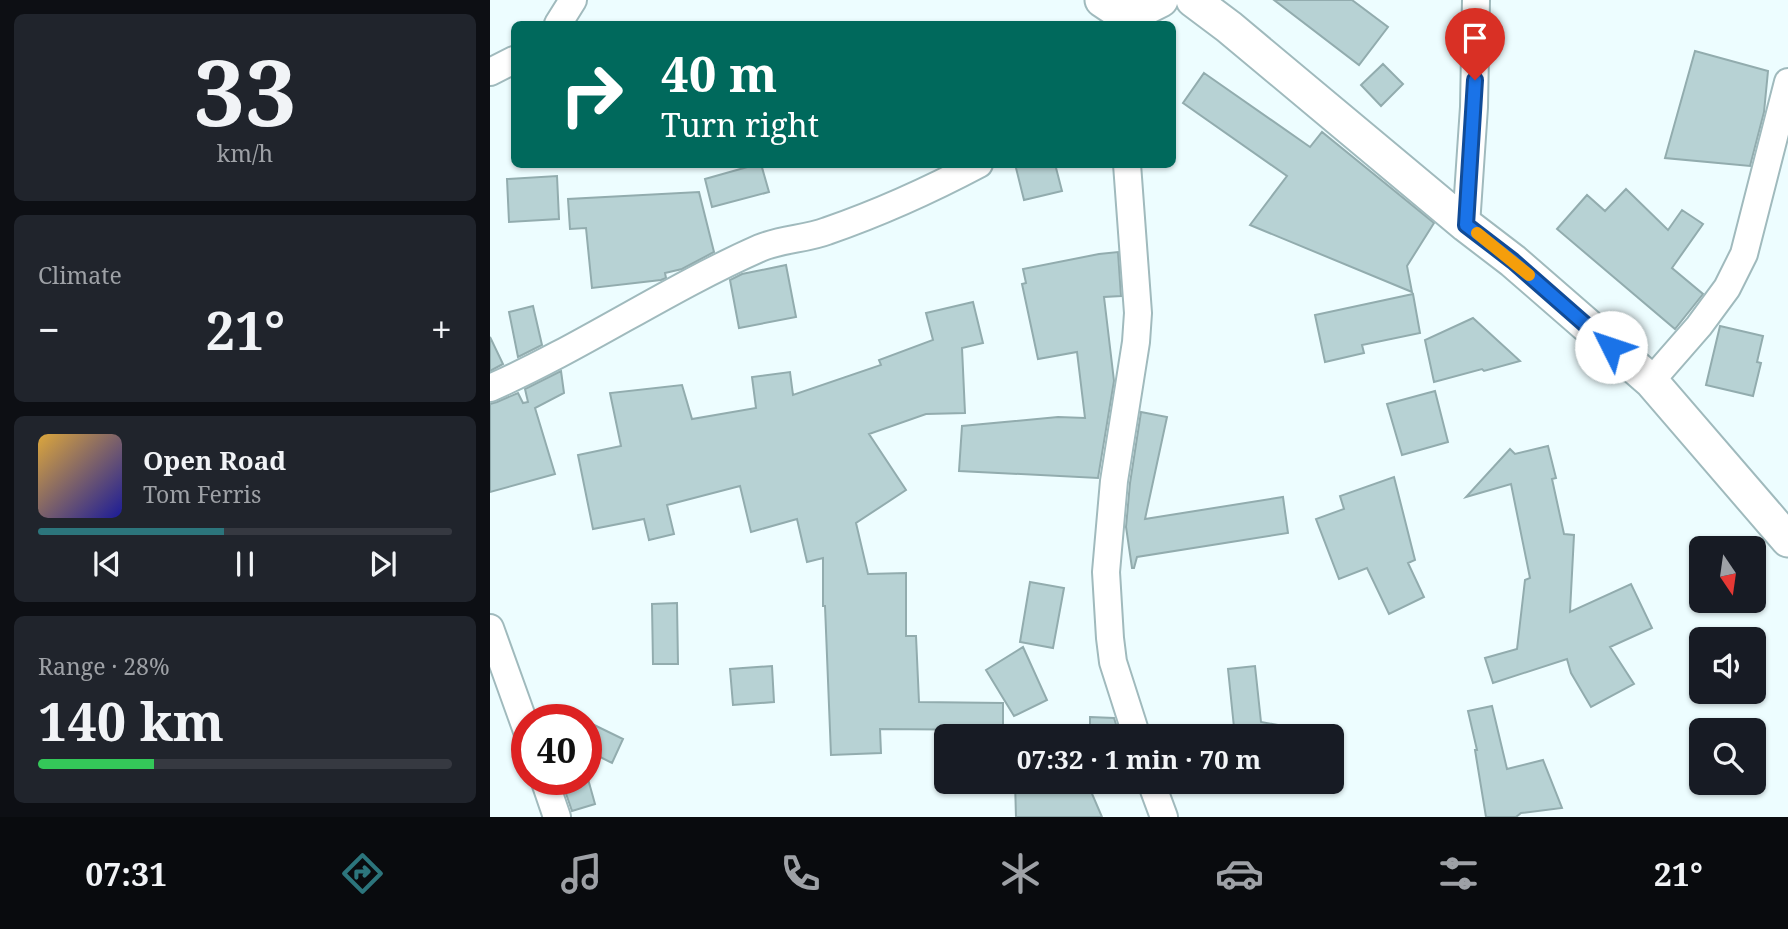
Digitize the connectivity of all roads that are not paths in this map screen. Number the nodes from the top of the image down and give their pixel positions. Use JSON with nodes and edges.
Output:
{"nodes":[{"id":1,"x":573,"y":0,"type":"edge"},
{"id":2,"x":1102,"y":0,"type":"edge"},
{"id":3,"x":1192,"y":0,"type":"edge"},
{"id":4,"x":1476,"y":0,"type":"edge"},
{"id":5,"x":1143,"y":13,"type":"edge"},
{"id":6,"x":560,"y":21,"type":"edge"},
{"id":7,"x":511,"y":62,"type":"edge"},
{"id":8,"x":490,"y":72,"type":"edge"},
{"id":9,"x":1788,"y":82,"type":"edge"},
{"id":10,"x":970,"y":168,"type":"edge"},
{"id":11,"x":1127,"y":168,"type":"edge"},
{"id":12,"x":1466,"y":225,"type":"junction"},
{"id":13,"x":1651,"y":381,"type":"junction"},
{"id":14,"x":490,"y":388,"type":"edge"},
{"id":15,"x":1788,"y":540,"type":"edge"},
{"id":16,"x":490,"y":628,"type":"edge"},
{"id":17,"x":517,"y":704,"type":"edge"},
{"id":18,"x":1133,"y":724,"type":"edge"},
{"id":19,"x":1155,"y":794,"type":"edge"},
{"id":20,"x":549,"y":795,"type":"edge"},
{"id":21,"x":557,"y":817,"type":"edge"},
{"id":22,"x":1164,"y":817,"type":"edge"}],
"edges":[{"from":1,"to":6,"type":"street"},
{"from":2,"to":5,"type":"street"},
{"from":3,"to":12,"type":"street"},
{"from":4,"to":12,"type":"street"},
{"from":7,"to":8,"type":"street"},
{"from":9,"to":13,"type":"street"},
{"from":10,"to":14,"type":"street"},
{"from":11,"to":18,"type":"street"},
{"from":12,"to":13,"type":"street"},
{"from":13,"to":15,"type":"street"},
{"from":16,"to":17,"type":"street"},
{"from":19,"to":22,"type":"street"},
{"from":20,"to":21,"type":"street"}]}
